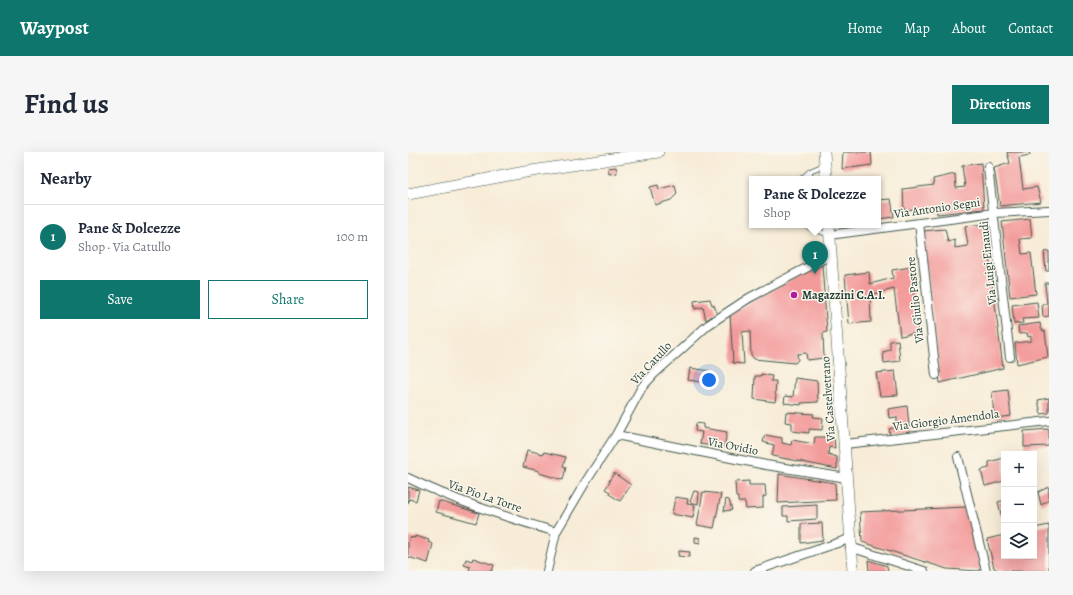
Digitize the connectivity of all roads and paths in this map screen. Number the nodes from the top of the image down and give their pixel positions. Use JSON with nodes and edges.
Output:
{"nodes":[{"id":1,"x":658,"y":152,"type":"edge"},
{"id":2,"x":824,"y":152,"type":"edge"},
{"id":3,"x":825,"y":165,"type":"junction"},
{"id":4,"x":988,"y":167,"type":"dead end"},
{"id":5,"x":810,"y":171,"type":"junction"},
{"id":6,"x":804,"y":176,"type":"edge"},
{"id":7,"x":810,"y":176,"type":"edge"},
{"id":8,"x":826,"y":176,"type":"edge"},
{"id":9,"x":408,"y":194,"type":"edge"},
{"id":10,"x":1049,"y":210,"type":"edge"},
{"id":11,"x":995,"y":213,"type":"junction"},
{"id":12,"x":919,"y":223,"type":"junction"},
{"id":13,"x":881,"y":226,"type":"edge"},
{"id":14,"x":855,"y":228,"type":"edge"},
{"id":15,"x":829,"y":230,"type":"edge"},
{"id":16,"x":831,"y":255,"type":"junction"},
{"id":17,"x":1010,"y":357,"type":"dead end"},
{"id":18,"x":936,"y":375,"type":"dead end"},
{"id":19,"x":1049,"y":421,"type":"edge"},
{"id":20,"x":616,"y":434,"type":"junction"},
{"id":21,"x":845,"y":444,"type":"junction"},
{"id":22,"x":958,"y":457,"type":"dead end"},
{"id":23,"x":408,"y":478,"type":"edge"},
{"id":24,"x":847,"y":478,"type":"junction"},
{"id":25,"x":556,"y":532,"type":"junction"},
{"id":26,"x":850,"y":543,"type":"junction"},
{"id":27,"x":919,"y":570,"type":"edge"},
{"id":28,"x":547,"y":571,"type":"edge"},
{"id":29,"x":755,"y":571,"type":"edge"},
{"id":30,"x":853,"y":571,"type":"edge"},
{"id":31,"x":986,"y":571,"type":"edge"}],
"edges":[{"from":1,"to":9,"type":"main road"},
{"from":2,"to":3,"type":"main road"},
{"from":3,"to":5,"type":"lane"},
{"from":3,"to":8,"type":"main road"},
{"from":4,"to":11,"type":"street","name":"Via Luigi Einaudi"},
{"from":5,"to":6,"type":"lane"},
{"from":5,"to":7,"type":"lane"},
{"from":10,"to":11,"type":"street","name":"Via Antonio Segni"},
{"from":11,"to":12,"type":"street","name":"Via Antonio Segni"},
{"from":11,"to":17,"type":"street","name":"Via Luigi Einaudi"},
{"from":12,"to":13,"type":"street","name":"Via Antonio Segni"},
{"from":12,"to":18,"type":"street","name":"Via Giulio Pastore"},
{"from":14,"to":15,"type":"street","name":"Via Antonio Segni"},
{"from":15,"to":16,"type":"main road","name":"Via Castelvetrano"},
{"from":16,"to":20,"type":"street","name":"Via Catullo"},
{"from":16,"to":21,"type":"main road","name":"Via Castelvetrano"},
{"from":19,"to":21,"type":"street","name":"Via Giorgio Amendola"},
{"from":20,"to":24,"type":"street","name":"Via Ovidio"},
{"from":20,"to":25,"type":"street","name":"Via Catullo"},
{"from":21,"to":24,"type":"main road","name":"Via Castelvetrano"},
{"from":22,"to":31,"type":"street"},
{"from":23,"to":25,"type":"street","name":"Via Pio La Torre"},
{"from":24,"to":26,"type":"main road","name":"Via Castelvetrano"},
{"from":25,"to":28,"type":"street","name":"Via Catullo"},
{"from":26,"to":27,"type":"street"},
{"from":26,"to":29,"type":"street"},
{"from":26,"to":30,"type":"main road","name":"Via Castelvetrano"}]}
